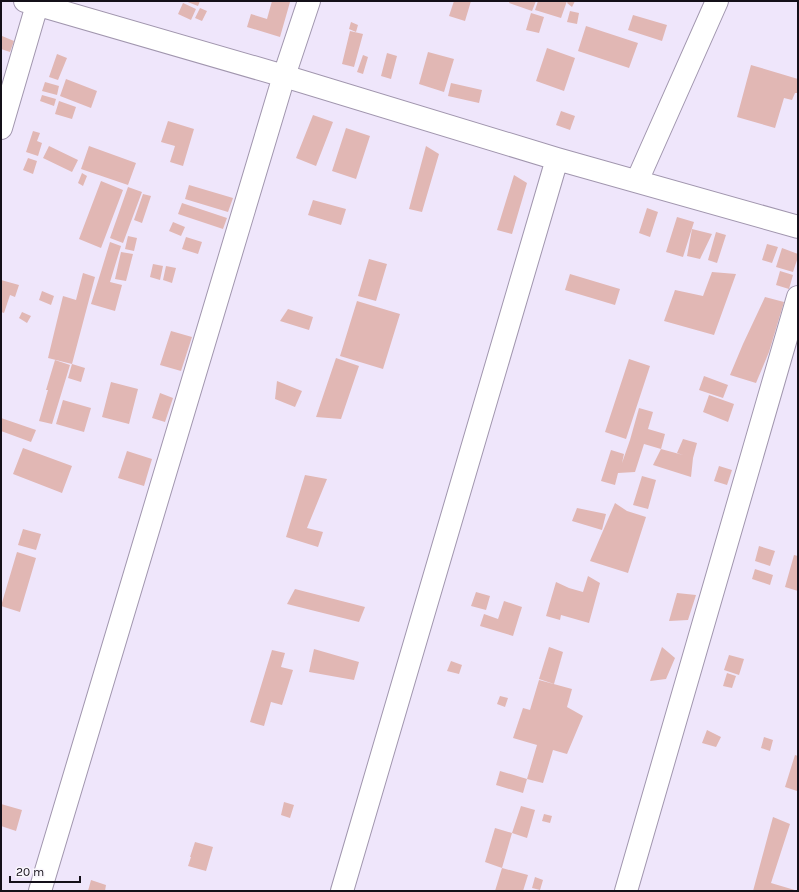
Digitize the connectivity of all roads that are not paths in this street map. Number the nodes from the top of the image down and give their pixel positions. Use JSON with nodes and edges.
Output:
{"nodes":[{"id":1,"x":309,"y":1,"type":"edge"},
{"id":2,"x":717,"y":1,"type":"edge"},
{"id":3,"x":31,"y":3,"type":"edge"},
{"id":4,"x":284,"y":76,"type":"junction"},
{"id":5,"x":1,"y":128,"type":"edge"},
{"id":6,"x":557,"y":159,"type":"junction"},
{"id":7,"x":637,"y":181,"type":"junction"},
{"id":8,"x":798,"y":227,"type":"edge"},
{"id":9,"x":798,"y":297,"type":"edge"},
{"id":10,"x":40,"y":891,"type":"edge"},
{"id":11,"x":342,"y":891,"type":"edge"},
{"id":12,"x":626,"y":891,"type":"edge"}],
"edges":[{"from":1,"to":4,"type":"street"},
{"from":2,"to":7,"type":"street"},
{"from":3,"to":4,"type":"street"},
{"from":3,"to":5,"type":"street"},
{"from":4,"to":6,"type":"street"},
{"from":4,"to":10,"type":"street"},
{"from":6,"to":7,"type":"street"},
{"from":6,"to":11,"type":"street"},
{"from":7,"to":8,"type":"street"},
{"from":9,"to":12,"type":"street"}]}
